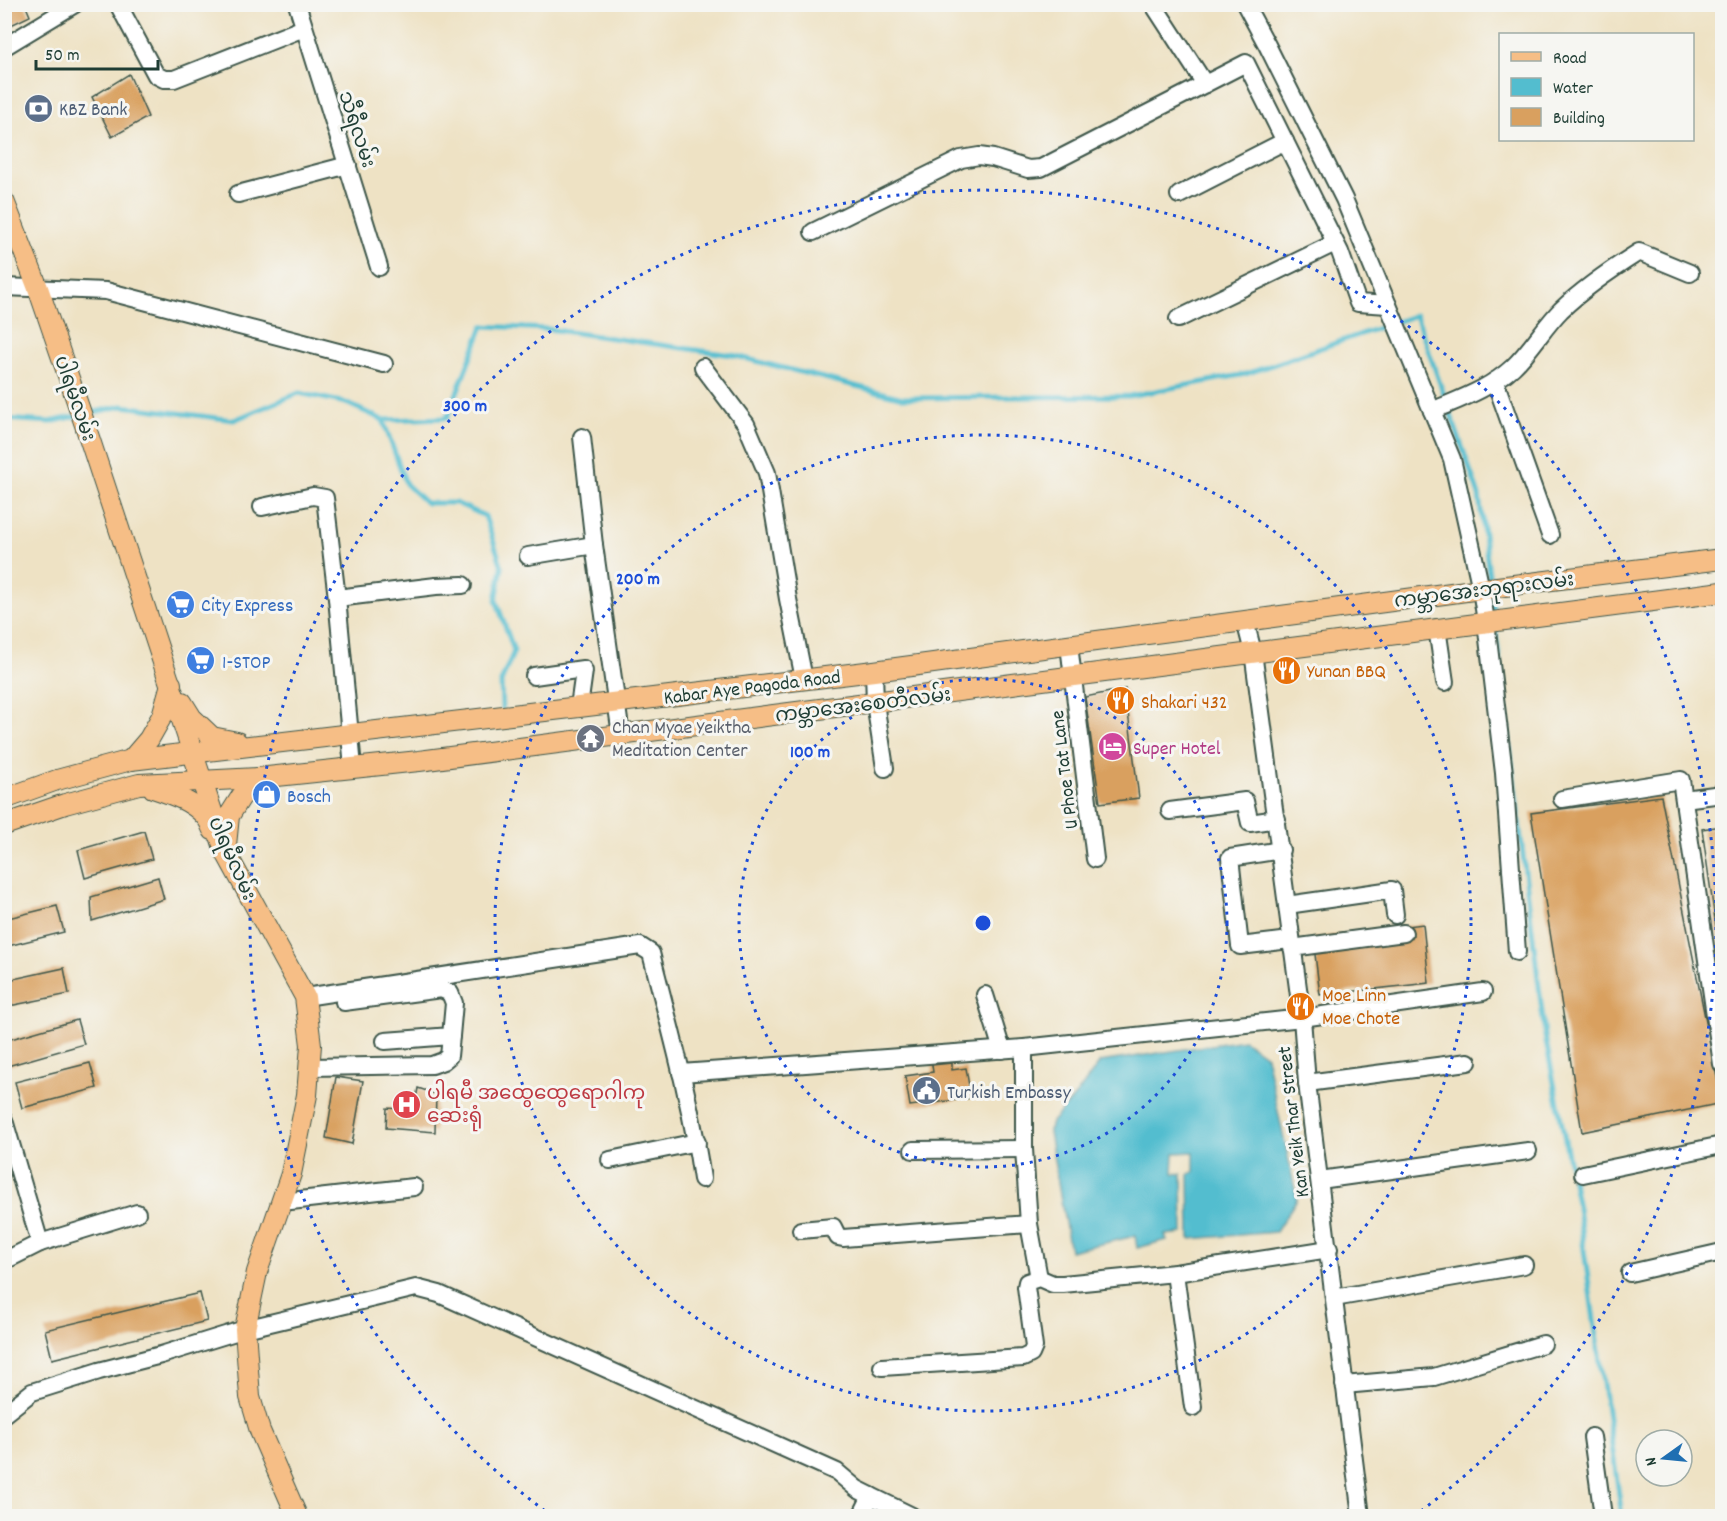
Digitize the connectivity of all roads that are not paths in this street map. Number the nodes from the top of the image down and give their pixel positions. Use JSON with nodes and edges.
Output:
{"nodes":[{"id":1,"x":75,"y":4,"type":"edge"},
{"id":2,"x":118,"y":4,"type":"edge"},
{"id":3,"x":297,"y":4,"type":"edge"},
{"id":4,"x":1153,"y":4,"type":"edge"},
{"id":5,"x":1245,"y":4,"type":"edge"},
{"id":6,"x":304,"y":28,"type":"junction"},
{"id":7,"x":4,"y":47,"type":"edge"},
{"id":8,"x":1205,"y":84,"type":"junction"},
{"id":9,"x":1285,"y":141,"type":"junction"},
{"id":10,"x":348,"y":165,"type":"junction"},
{"id":11,"x":238,"y":194,"type":"dead end"},
{"id":12,"x":1179,"y":195,"type":"dead end"},
{"id":13,"x":4,"y":201,"type":"edge"},
{"id":14,"x":813,"y":232,"type":"dead end"},
{"id":15,"x":1335,"y":243,"type":"junction"},
{"id":16,"x":379,"y":267,"type":"dead end"},
{"id":17,"x":1690,"y":273,"type":"dead end"},
{"id":18,"x":4,"y":287,"type":"edge"},
{"id":19,"x":38,"y":288,"type":"junction"},
{"id":20,"x":1388,"y":305,"type":"junction"},
{"id":21,"x":1178,"y":319,"type":"dead end"},
{"id":22,"x":384,"y":364,"type":"dead end"},
{"id":23,"x":703,"y":367,"type":"dead end"},
{"id":24,"x":1495,"y":381,"type":"junction"},
{"id":25,"x":1432,"y":411,"type":"junction"},
{"id":26,"x":582,"y":437,"type":"dead end"},
{"id":27,"x":262,"y":507,"type":"dead end"},
{"id":28,"x":1550,"y":535,"type":"dead end"},
{"id":29,"x":594,"y":545,"type":"junction"},
{"id":30,"x":528,"y":556,"type":"dead end"},
{"id":31,"x":1722,"y":559,"type":"edge"},
{"id":32,"x":1565,"y":579,"type":"junction"},
{"id":33,"x":463,"y":585,"type":"dead end"},
{"id":34,"x":1481,"y":589,"type":"junction"},
{"id":35,"x":1722,"y":592,"type":"edge"},
{"id":36,"x":337,"y":598,"type":"junction"},
{"id":37,"x":1569,"y":611,"type":"junction"},
{"id":38,"x":1245,"y":621,"type":"junction"},
{"id":39,"x":1493,"y":621,"type":"junction"},
{"id":40,"x":1437,"y":628,"type":"junction"},
{"id":41,"x":1069,"y":645,"type":"junction"},
{"id":42,"x":1253,"y":652,"type":"junction"},
{"id":43,"x":874,"y":670,"type":"junction"},
{"id":44,"x":534,"y":676,"type":"dead end"},
{"id":45,"x":1072,"y":677,"type":"junction"},
{"id":46,"x":804,"y":679,"type":"junction"},
{"id":47,"x":1445,"y":682,"type":"dead end"},
{"id":48,"x":171,"y":684,"type":"junction"},
{"id":49,"x":875,"y":702,"type":"junction"},
{"id":50,"x":616,"y":703,"type":"junction"},
{"id":51,"x":579,"y":707,"type":"junction"},
{"id":52,"x":416,"y":727,"type":"junction"},
{"id":53,"x":351,"y":734,"type":"junction"},
{"id":54,"x":621,"y":735,"type":"junction"},
{"id":55,"x":258,"y":746,"type":"junction"},
{"id":56,"x":192,"y":753,"type":"junction"},
{"id":57,"x":130,"y":760,"type":"junction"},
{"id":58,"x":419,"y":761,"type":"junction"},
{"id":59,"x":353,"y":767,"type":"junction"},
{"id":60,"x":885,"y":768,"type":"dead end"},
{"id":61,"x":258,"y":778,"type":"junction"},
{"id":62,"x":202,"y":782,"type":"junction"},
{"id":63,"x":139,"y":784,"type":"junction"},
{"id":64,"x":1722,"y":794,"type":"edge"},
{"id":65,"x":1562,"y":799,"type":"dead end"},
{"id":66,"x":1684,"y":799,"type":"junction"},
{"id":67,"x":4,"y":800,"type":"edge"},
{"id":68,"x":1170,"y":812,"type":"dead end"},
{"id":69,"x":1276,"y":819,"type":"junction"},
{"id":70,"x":4,"y":825,"type":"edge"},
{"id":71,"x":1281,"y":850,"type":"junction"},
{"id":72,"x":225,"y":851,"type":"junction"},
{"id":73,"x":1095,"y":859,"type":"dead end"},
{"id":74,"x":1287,"y":904,"type":"junction"},
{"id":75,"x":1395,"y":915,"type":"dead end"},
{"id":76,"x":1404,"y":933,"type":"dead end"},
{"id":77,"x":1291,"y":944,"type":"junction"},
{"id":78,"x":1517,"y":952,"type":"dead end"},
{"id":79,"x":1483,"y":992,"type":"dead end"},
{"id":80,"x":985,"y":995,"type":"dead end"},
{"id":81,"x":306,"y":1002,"type":"junction"},
{"id":82,"x":1302,"y":1018,"type":"junction"},
{"id":83,"x":451,"y":1036,"type":"junction"},
{"id":84,"x":385,"y":1041,"type":"dead end"},
{"id":85,"x":1024,"y":1048,"type":"junction"},
{"id":86,"x":1002,"y":1050,"type":"junction"},
{"id":87,"x":1468,"y":1062,"type":"dead end"},
{"id":88,"x":1722,"y":1064,"type":"edge"},
{"id":89,"x":310,"y":1067,"type":"junction"},
{"id":90,"x":681,"y":1073,"type":"junction"},
{"id":91,"x":1307,"y":1083,"type":"junction"},
{"id":92,"x":4,"y":1120,"type":"edge"},
{"id":93,"x":697,"y":1142,"type":"junction"},
{"id":94,"x":1722,"y":1145,"type":"edge"},
{"id":95,"x":1024,"y":1149,"type":"junction"},
{"id":96,"x":913,"y":1150,"type":"dead end"},
{"id":97,"x":1528,"y":1151,"type":"dead end"},
{"id":98,"x":610,"y":1160,"type":"dead end"},
{"id":99,"x":1583,"y":1174,"type":"dead end"},
{"id":100,"x":702,"y":1179,"type":"dead end"},
{"id":101,"x":1320,"y":1180,"type":"junction"},
{"id":102,"x":414,"y":1187,"type":"dead end"},
{"id":103,"x":282,"y":1202,"type":"junction"},
{"id":104,"x":137,"y":1213,"type":"dead end"},
{"id":105,"x":1029,"y":1224,"type":"junction"},
{"id":106,"x":801,"y":1230,"type":"dead end"},
{"id":107,"x":40,"y":1243,"type":"junction"},
{"id":108,"x":1329,"y":1249,"type":"junction"},
{"id":109,"x":1722,"y":1252,"type":"edge"},
{"id":110,"x":4,"y":1261,"type":"edge"},
{"id":111,"x":1524,"y":1265,"type":"dead end"},
{"id":112,"x":1630,"y":1273,"type":"dead end"},
{"id":113,"x":1175,"y":1274,"type":"junction"},
{"id":114,"x":1039,"y":1278,"type":"junction"},
{"id":115,"x":1334,"y":1298,"type":"junction"},
{"id":116,"x":245,"y":1329,"type":"junction"},
{"id":117,"x":1543,"y":1344,"type":"dead end"},
{"id":118,"x":882,"y":1367,"type":"dead end"},
{"id":119,"x":1344,"y":1385,"type":"junction"},
{"id":120,"x":1193,"y":1407,"type":"dead end"},
{"id":121,"x":4,"y":1414,"type":"edge"},
{"id":122,"x":1592,"y":1437,"type":"dead end"},
{"id":123,"x":871,"y":1496,"type":"junction"},
{"id":124,"x":297,"y":1516,"type":"edge"},
{"id":125,"x":861,"y":1516,"type":"edge"},
{"id":126,"x":912,"y":1516,"type":"edge"},
{"id":127,"x":1361,"y":1516,"type":"edge"},
{"id":128,"x":1603,"y":1516,"type":"edge"}],
"edges":[{"from":1,"to":7,"type":"street"},
{"from":2,"to":6,"type":"street"},
{"from":3,"to":6,"type":"street","name":"သီရီလမ်း"},
{"from":4,"to":8,"type":"street"},
{"from":5,"to":20,"type":"street"},
{"from":6,"to":10,"type":"street","name":"သီရီလမ်း"},
{"from":8,"to":9,"type":"street"},
{"from":8,"to":14,"type":"street"},
{"from":9,"to":12,"type":"street"},
{"from":9,"to":15,"type":"street"},
{"from":10,"to":11,"type":"street"},
{"from":10,"to":16,"type":"street","name":"သီရီလမ်း"},
{"from":13,"to":19,"type":"main road","name":"ပါရမီလမ်း"},
{"from":15,"to":20,"type":"street"},
{"from":15,"to":21,"type":"street"},
{"from":17,"to":24,"type":"street"},
{"from":18,"to":19,"type":"street"},
{"from":19,"to":22,"type":"street"},
{"from":19,"to":48,"type":"main road","name":"ပါရမီလမ်း"},
{"from":20,"to":25,"type":"street"},
{"from":23,"to":46,"type":"street"},
{"from":24,"to":25,"type":"street"},
{"from":24,"to":28,"type":"street"},
{"from":25,"to":34,"type":"street"},
{"from":26,"to":29,"type":"street"},
{"from":27,"to":36,"type":"street"},
{"from":29,"to":30,"type":"street"},
{"from":29,"to":50,"type":"street"},
{"from":31,"to":32,"type":"main road","name":"ကမ္ဘာအေးဘုရားလမ်း"},
{"from":32,"to":34,"type":"main road","name":"ကမ္ဘာအေးဘုရားလမ်း"},
{"from":32,"to":37,"type":"main road"},
{"from":33,"to":36,"type":"street"},
{"from":34,"to":38,"type":"main road","name":"ကမ္ဘာအေးဘုရားလမ်း"},
{"from":34,"to":39,"type":"street"},
{"from":35,"to":37,"type":"main road","name":"ကမ္ဘာအေးဘုရားလမ်း"},
{"from":36,"to":53,"type":"street"},
{"from":37,"to":39,"type":"main road","name":"ကမ္ဘာအေးဘုရားလမ်း"},
{"from":38,"to":41,"type":"main road","name":"Kabar Aye Pagoda Road"},
{"from":38,"to":42,"type":"street","name":"Kan Yeik Thar Street"},
{"from":39,"to":40,"type":"main road","name":"ကမ္ဘာအေးဘုရားလမ်း"},
{"from":39,"to":78,"type":"street"},
{"from":40,"to":42,"type":"main road","name":"ကမ္ဘာအေးဘုရားလမ်း"},
{"from":40,"to":47,"type":"street"},
{"from":41,"to":43,"type":"main road","name":"Kabar Aye Pagoda Road"},
{"from":41,"to":45,"type":"street","name":"U Phoe Tat Lane"},
{"from":42,"to":45,"type":"main road","name":"ကမ္ဘာအေးစေတီလမ်း"},
{"from":42,"to":69,"type":"street","name":"Kan Yeik Thar Street"},
{"from":43,"to":46,"type":"main road","name":"Kabar Aye Pagoda Road"},
{"from":43,"to":49,"type":"street"},
{"from":44,"to":51,"type":"street"},
{"from":45,"to":49,"type":"main road","name":"ကမ္ဘာအေးစေတီလမ်း"},
{"from":45,"to":73,"type":"street","name":"U Phoe Tat Lane"},
{"from":46,"to":50,"type":"main road","name":"Kabar Aye Pagoda Road"},
{"from":48,"to":55,"type":"main road"},
{"from":48,"to":56,"type":"main road","name":"ပါရမီလမ်း"},
{"from":48,"to":57,"type":"main road"},
{"from":49,"to":54,"type":"main road","name":"ကမ္ဘာအေးစေတီလမ်း"},
{"from":49,"to":60,"type":"street"},
{"from":50,"to":51,"type":"main road","name":"Kabar Aye Pagoda Road"},
{"from":50,"to":54,"type":"street"},
{"from":51,"to":52,"type":"main road","name":"Kabar Aye Pagoda Road"},
{"from":52,"to":53,"type":"main road","name":"Kabar Aye Pagoda Road"},
{"from":52,"to":58,"type":"main road"},
{"from":53,"to":55,"type":"main road","name":"Kabar Aye Pagoda Road"},
{"from":53,"to":59,"type":"street"},
{"from":54,"to":58,"type":"main road","name":"ကမ္ဘာအေးစေတီလမ်း"},
{"from":55,"to":56,"type":"main road"},
{"from":56,"to":57,"type":"main road"},
{"from":56,"to":62,"type":"main road","name":"ပါရမီလမ်း"},
{"from":57,"to":67,"type":"main road"},
{"from":58,"to":59,"type":"main road","name":"ကမ္ဘာအေးစေတီလမ်း"},
{"from":59,"to":61,"type":"main road","name":"ကမ္ဘာအေးစေတီလမ်း"},
{"from":61,"to":62,"type":"main road"},
{"from":61,"to":72,"type":"main road"},
{"from":62,"to":63,"type":"main road"},
{"from":62,"to":72,"type":"main road","name":"ပါရမီလမ်း"},
{"from":63,"to":70,"type":"main road"},
{"from":63,"to":72,"type":"main road"},
{"from":64,"to":66,"type":"street"},
{"from":65,"to":66,"type":"street"},
{"from":66,"to":88,"type":"street"},
{"from":68,"to":69,"type":"street"},
{"from":69,"to":71,"type":"street","name":"Kan Yeik Thar Street"},
{"from":71,"to":74,"type":"street","name":"Kan Yeik Thar Street"},
{"from":71,"to":77,"type":"street"},
{"from":72,"to":81,"type":"main road","name":"ပါရမီလမ်း"},
{"from":74,"to":75,"type":"street"},
{"from":74,"to":77,"type":"street","name":"Kan Yeik Thar Street"},
{"from":76,"to":77,"type":"street"},
{"from":77,"to":82,"type":"street","name":"Kan Yeik Thar Street"},
{"from":79,"to":82,"type":"street"},
{"from":80,"to":86,"type":"street"},
{"from":81,"to":83,"type":"street"},
{"from":81,"to":89,"type":"main road","name":"ပါရမီလမ်း"},
{"from":81,"to":90,"type":"street"},
{"from":82,"to":85,"type":"street"},
{"from":82,"to":91,"type":"street","name":"Kan Yeik Thar Street"},
{"from":83,"to":84,"type":"street"},
{"from":83,"to":89,"type":"street"},
{"from":85,"to":86,"type":"street"},
{"from":85,"to":95,"type":"street"},
{"from":86,"to":90,"type":"street"},
{"from":87,"to":91,"type":"street"},
{"from":89,"to":103,"type":"main road","name":"ပါရမီလမ်း"},
{"from":90,"to":93,"type":"street"},
{"from":91,"to":101,"type":"street","name":"Kan Yeik Thar Street"},
{"from":92,"to":107,"type":"street"},
{"from":93,"to":98,"type":"street"},
{"from":93,"to":100,"type":"street"},
{"from":94,"to":99,"type":"street"},
{"from":95,"to":96,"type":"street"},
{"from":95,"to":105,"type":"street"},
{"from":97,"to":101,"type":"street"},
{"from":101,"to":108,"type":"street","name":"Kan Yeik Thar Street"},
{"from":102,"to":103,"type":"street"},
{"from":103,"to":116,"type":"main road","name":"ပါရမီလမ်း"},
{"from":104,"to":107,"type":"street"},
{"from":105,"to":106,"type":"street"},
{"from":105,"to":114,"type":"street"},
{"from":107,"to":110,"type":"street"},
{"from":108,"to":113,"type":"street"},
{"from":108,"to":115,"type":"street","name":"Kan Yeik Thar Street"},
{"from":109,"to":112,"type":"street"},
{"from":111,"to":115,"type":"street"},
{"from":113,"to":114,"type":"street"},
{"from":113,"to":120,"type":"street"},
{"from":114,"to":118,"type":"street"},
{"from":115,"to":119,"type":"street","name":"Kan Yeik Thar Street"},
{"from":116,"to":121,"type":"street"},
{"from":116,"to":123,"type":"street"},
{"from":116,"to":124,"type":"main road","name":"ပါရမီလမ်း"},
{"from":117,"to":119,"type":"street"},
{"from":119,"to":127,"type":"street","name":"Kan Yeik Thar Street"},
{"from":122,"to":128,"type":"street"},
{"from":123,"to":125,"type":"street"},
{"from":123,"to":126,"type":"street"}]}
